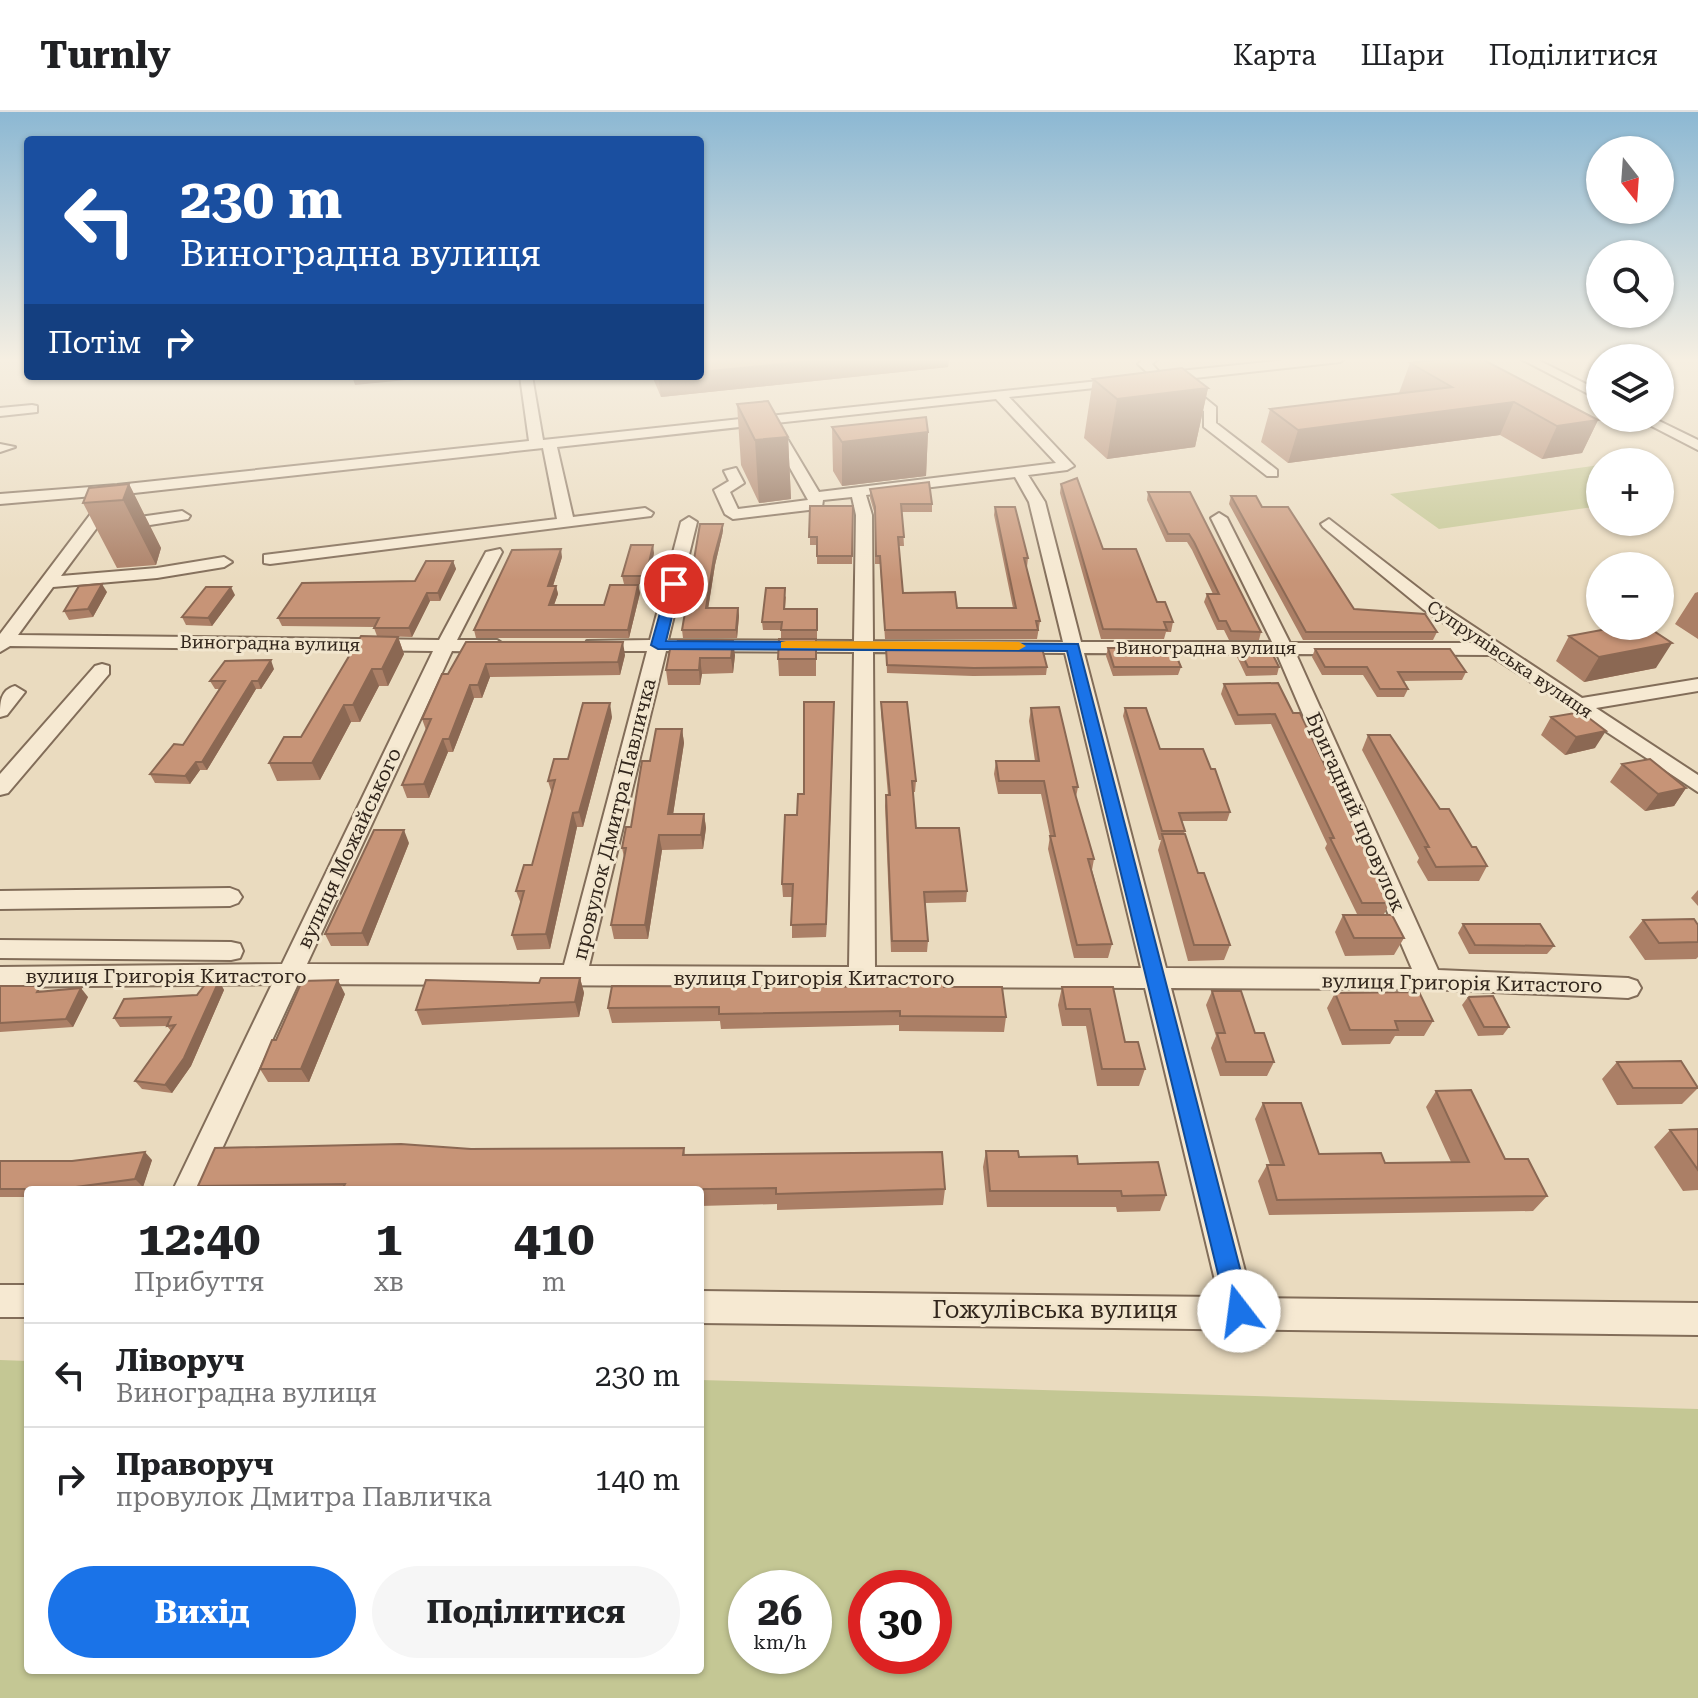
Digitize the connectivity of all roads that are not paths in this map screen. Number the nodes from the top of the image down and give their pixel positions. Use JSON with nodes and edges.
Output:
{"nodes":[{"id":1,"x":540,"y":432,"type":"edge"},
{"id":2,"x":655,"y":432,"type":"edge"},
{"id":3,"x":753,"y":432,"type":"edge"},
{"id":4,"x":1035,"y":432,"type":"edge"},
{"id":5,"x":1219,"y":432,"type":"edge"},
{"id":6,"x":1671,"y":432,"type":"edge"},
{"id":7,"x":543,"y":444,"type":"junction"},
{"id":8,"x":1698,"y":446,"type":"edge"},
{"id":9,"x":731,"y":471,"type":"dead end"},
{"id":10,"x":1019,"y":472,"type":"junction"},
{"id":11,"x":1272,"y":473,"type":"dead end"},
{"id":12,"x":117,"y":490,"type":"junction"},
{"id":13,"x":858,"y":492,"type":"junction"},
{"id":14,"x":814,"y":497,"type":"junction"},
{"id":15,"x":0,"y":499,"type":"edge"},
{"id":16,"x":645,"y":513,"type":"dead end"},
{"id":17,"x":182,"y":516,"type":"dead end"},
{"id":18,"x":1219,"y":518,"type":"dead end"},
{"id":19,"x":689,"y":522,"type":"dead end"},
{"id":20,"x":566,"y":523,"type":"junction"},
{"id":21,"x":1329,"y":524,"type":"dead end"},
{"id":22,"x":92,"y":528,"type":"junction"},
{"id":23,"x":494,"y":552,"type":"dead end"},
{"id":24,"x":270,"y":559,"type":"dead end"},
{"id":25,"x":224,"y":562,"type":"dead end"},
{"id":26,"x":49,"y":582,"type":"junction"},
{"id":27,"x":4,"y":637,"type":"edge"},
{"id":28,"x":567,"y":645,"type":"edge"},
{"id":29,"x":658,"y":645,"type":"junction"},
{"id":30,"x":863,"y":645,"type":"junction"},
{"id":31,"x":445,"y":646,"type":"junction"},
{"id":32,"x":521,"y":646,"type":"edge"},
{"id":33,"x":1283,"y":646,"type":"junction"},
{"id":34,"x":1073,"y":647,"type":"junction"},
{"id":35,"x":1495,"y":649,"type":"junction"},
{"id":36,"x":102,"y":670,"type":"dead end"},
{"id":37,"x":1698,"y":685,"type":"edge"},
{"id":38,"x":15,"y":692,"type":"dead end"},
{"id":39,"x":1578,"y":705,"type":"junction"},
{"id":40,"x":0,"y":711,"type":"edge"},
{"id":41,"x":1698,"y":785,"type":"edge"},
{"id":42,"x":0,"y":788,"type":"edge"},
{"id":43,"x":230,"y":897,"type":"dead end"},
{"id":44,"x":0,"y":900,"type":"edge"},
{"id":45,"x":0,"y":949,"type":"edge"},
{"id":46,"x":231,"y":951,"type":"dead end"},
{"id":47,"x":289,"y":974,"type":"junction"},
{"id":48,"x":574,"y":976,"type":"junction"},
{"id":49,"x":0,"y":977,"type":"edge"},
{"id":50,"x":862,"y":978,"type":"junction"},
{"id":51,"x":1429,"y":979,"type":"junction"},
{"id":52,"x":1154,"y":980,"type":"junction"},
{"id":53,"x":1628,"y":988,"type":"dead end"},
{"id":54,"x":190,"y":1186,"type":"edge"},
{"id":55,"x":0,"y":1301,"type":"edge"},
{"id":56,"x":24,"y":1301,"type":"edge"},
{"id":57,"x":704,"y":1307,"type":"edge"},
{"id":58,"x":1239,"y":1311,"type":"junction"},
{"id":59,"x":1698,"y":1319,"type":"edge"}],
"edges":[{"from":1,"to":7,"type":"street"},
{"from":2,"to":7,"type":"street"},
{"from":3,"to":14,"type":"street"},
{"from":4,"to":10,"type":"street"},
{"from":5,"to":11,"type":"street"},
{"from":6,"to":8,"type":"street"},
{"from":7,"to":12,"type":"street"},
{"from":7,"to":20,"type":"street"},
{"from":9,"to":14,"type":"street"},
{"from":10,"to":13,"type":"street"},
{"from":10,"to":34,"type":"street"},
{"from":12,"to":15,"type":"street"},
{"from":12,"to":22,"type":"street"},
{"from":13,"to":14,"type":"street"},
{"from":13,"to":30,"type":"street"},
{"from":16,"to":20,"type":"street"},
{"from":17,"to":22,"type":"street"},
{"from":18,"to":33,"type":"street","name":"Бригадний провулок"},
{"from":19,"to":29,"type":"street","name":"провулок Дмитра Павличка"},
{"from":20,"to":24,"type":"street"},
{"from":21,"to":35,"type":"street","name":"Супрунівська вулиця"},
{"from":22,"to":26,"type":"street"},
{"from":23,"to":31,"type":"street","name":"вулиця Можайського"},
{"from":25,"to":26,"type":"street"},
{"from":26,"to":27,"type":"street"},
{"from":27,"to":31,"type":"street","name":"Виноградна вулиця"},
{"from":28,"to":29,"type":"street","name":"Виноградна вулиця"},
{"from":29,"to":30,"type":"street","name":"Виноградна вулиця"},
{"from":29,"to":48,"type":"street","name":"провулок Дмитра Павличка"},
{"from":30,"to":34,"type":"street","name":"Виноградна вулиця"},
{"from":30,"to":50,"type":"street"},
{"from":31,"to":32,"type":"street","name":"Виноградна вулиця"},
{"from":31,"to":47,"type":"street","name":"вулиця Можайського"},
{"from":33,"to":34,"type":"street","name":"Виноградна вулиця"},
{"from":33,"to":35,"type":"street","name":"Виноградна вулиця"},
{"from":33,"to":51,"type":"street","name":"Бригадний провулок"},
{"from":34,"to":52,"type":"street"},
{"from":35,"to":39,"type":"street","name":"Супрунівська вулиця"},
{"from":36,"to":42,"type":"street"},
{"from":37,"to":39,"type":"street"},
{"from":38,"to":40,"type":"street"},
{"from":39,"to":41,"type":"street","name":"Супрунівська вулиця"},
{"from":43,"to":44,"type":"street"},
{"from":45,"to":46,"type":"street"},
{"from":47,"to":48,"type":"street","name":"вулиця Григорія Китастого"},
{"from":47,"to":49,"type":"street","name":"вулиця Григорія Китастого"},
{"from":47,"to":54,"type":"street","name":"вулиця Можайського"},
{"from":48,"to":50,"type":"street","name":"вулиця Григорія Китастого"},
{"from":50,"to":52,"type":"street","name":"вулиця Григорія Китастого"},
{"from":51,"to":52,"type":"street","name":"вулиця Григорія Китастого"},
{"from":51,"to":53,"type":"street","name":"вулиця Григорія Китастого"},
{"from":52,"to":58,"type":"street"},
{"from":55,"to":56,"type":"street"},
{"from":57,"to":58,"type":"street","name":"Гожулівська вулиця"},
{"from":58,"to":59,"type":"street","name":"Гожулівська вулиця"}]}
